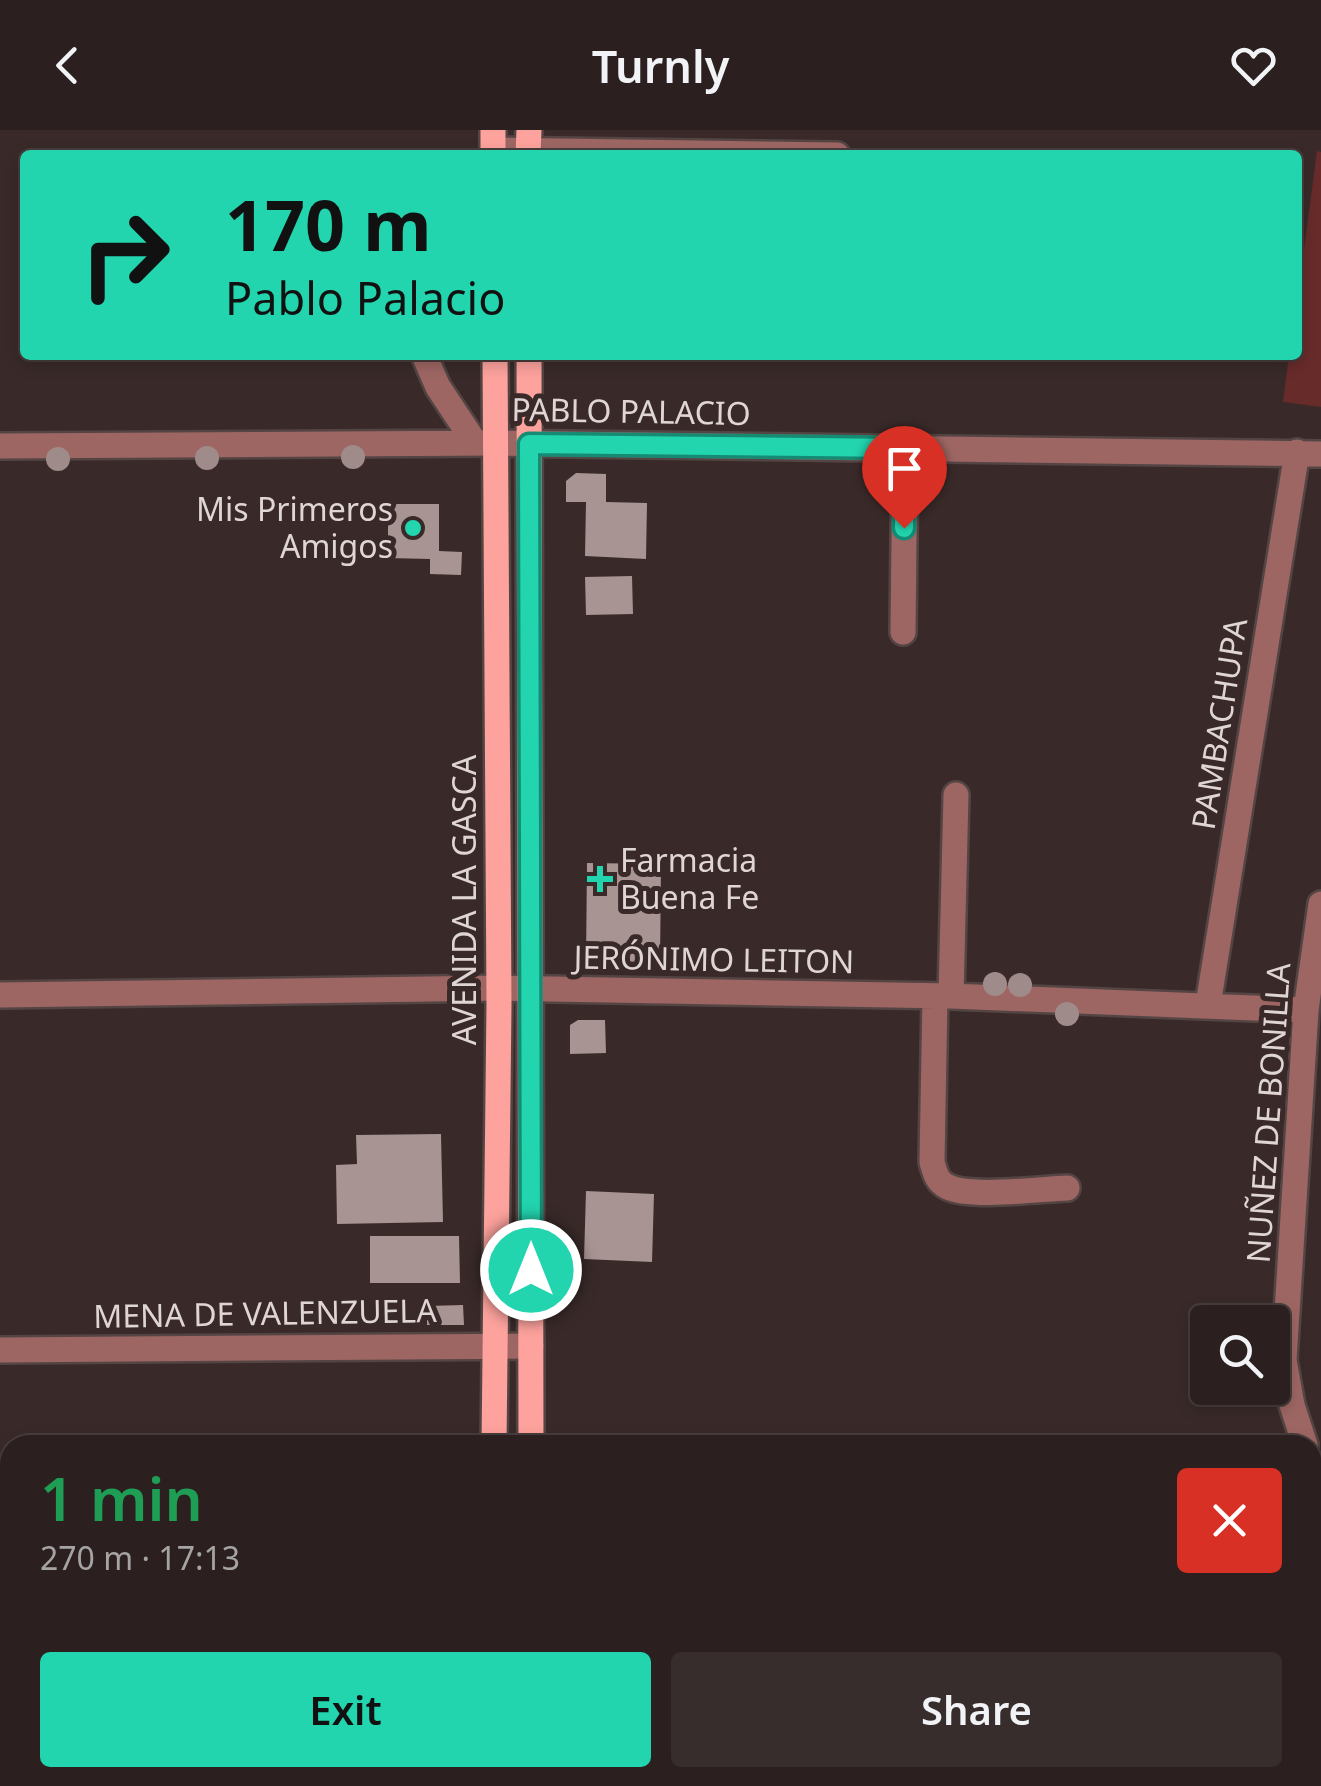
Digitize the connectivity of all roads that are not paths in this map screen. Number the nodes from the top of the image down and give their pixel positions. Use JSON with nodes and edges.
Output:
{"nodes":[{"id":1,"x":493,"y":145,"type":"edge"},
{"id":2,"x":528,"y":145,"type":"edge"},
{"id":3,"x":682,"y":150,"type":"edge"},
{"id":4,"x":426,"y":360,"type":"edge"},
{"id":5,"x":493,"y":360,"type":"edge"},
{"id":6,"x":529,"y":360,"type":"edge"},
{"id":7,"x":485,"y":443,"type":"junction"},
{"id":8,"x":529,"y":444,"type":"junction"},
{"id":9,"x":0,"y":446,"type":"edge"},
{"id":10,"x":905,"y":448,"type":"junction"},
{"id":11,"x":1309,"y":453,"type":"edge"},
{"id":12,"x":903,"y":632,"type":"dead end"},
{"id":13,"x":530,"y":725,"type":"junction"},
{"id":14,"x":497,"y":726,"type":"junction"},
{"id":15,"x":956,"y":795,"type":"dead end"},
{"id":16,"x":1321,"y":904,"type":"edge"},
{"id":17,"x":499,"y":988,"type":"junction"},
{"id":18,"x":531,"y":989,"type":"junction"},
{"id":19,"x":0,"y":995,"type":"edge"},
{"id":20,"x":943,"y":996,"type":"junction"},
{"id":21,"x":1208,"y":1005,"type":"junction"},
{"id":22,"x":1306,"y":1010,"type":"junction"},
{"id":23,"x":1312,"y":1064,"type":"edge"},
{"id":24,"x":1066,"y":1188,"type":"dead end"},
{"id":25,"x":496,"y":1344,"type":"junction"},
{"id":26,"x":531,"y":1346,"type":"junction"},
{"id":27,"x":0,"y":1350,"type":"edge"},
{"id":28,"x":1292,"y":1405,"type":"junction"},
{"id":29,"x":1321,"y":1414,"type":"edge"},
{"id":30,"x":494,"y":1435,"type":"edge"},
{"id":31,"x":531,"y":1435,"type":"edge"},
{"id":32,"x":1302,"y":1435,"type":"edge"}],
"edges":[{"from":1,"to":2,"type":"street"},
{"from":2,"to":3,"type":"street"},
{"from":4,"to":7,"type":"street"},
{"from":5,"to":7,"type":"main road","name":"AVENIDA LA GASCA"},
{"from":6,"to":8,"type":"main road","name":"AVENIDA LA GASCA"},
{"from":7,"to":8,"type":"street","name":"PABLO PALACIO"},
{"from":7,"to":9,"type":"street","name":"PABLO PALACIO"},
{"from":7,"to":14,"type":"main road","name":"AVENIDA LA GASCA"},
{"from":8,"to":10,"type":"street","name":"PABLO PALACIO"},
{"from":8,"to":13,"type":"main road","name":"AVENIDA LA GASCA"},
{"from":10,"to":11,"type":"street","name":"PABLO PALACIO"},
{"from":10,"to":12,"type":"street"},
{"from":11,"to":21,"type":"street","name":"PAMBACHUPA"},
{"from":13,"to":14,"type":"main road"},
{"from":13,"to":18,"type":"main road","name":"AVENIDA LA GASCA"},
{"from":14,"to":17,"type":"main road","name":"AVENIDA LA GASCA"},
{"from":15,"to":20,"type":"street"},
{"from":16,"to":22,"type":"street","name":"NUÑEZ DE BONILLA"},
{"from":17,"to":18,"type":"street","name":"JERÓNIMO LEITON"},
{"from":17,"to":19,"type":"street","name":"JERÓNIMO LEITON"},
{"from":17,"to":25,"type":"main road","name":"AVENIDA LA GASCA"},
{"from":18,"to":20,"type":"street","name":"JERÓNIMO LEITON"},
{"from":18,"to":26,"type":"main road","name":"AVENIDA LA GASCA"},
{"from":20,"to":21,"type":"street","name":"JERÓNIMO LEITON"},
{"from":20,"to":24,"type":"street"},
{"from":21,"to":22,"type":"street","name":"JERÓNIMO LEITON"},
{"from":22,"to":23,"type":"street","name":"NUÑEZ DE BONILLA"},
{"from":23,"to":28,"type":"street","name":"NUÑEZ DE BONILLA"},
{"from":25,"to":26,"type":"street","name":"MENA DE VALENZUELA"},
{"from":25,"to":27,"type":"street","name":"MENA DE VALENZUELA"},
{"from":25,"to":30,"type":"main road","name":"AVENIDA LA GASCA"},
{"from":26,"to":31,"type":"main road","name":"AVENIDA LA GASCA"},
{"from":28,"to":29,"type":"street"},
{"from":28,"to":32,"type":"street","name":"NUÑEZ DE BONILLA"}]}
